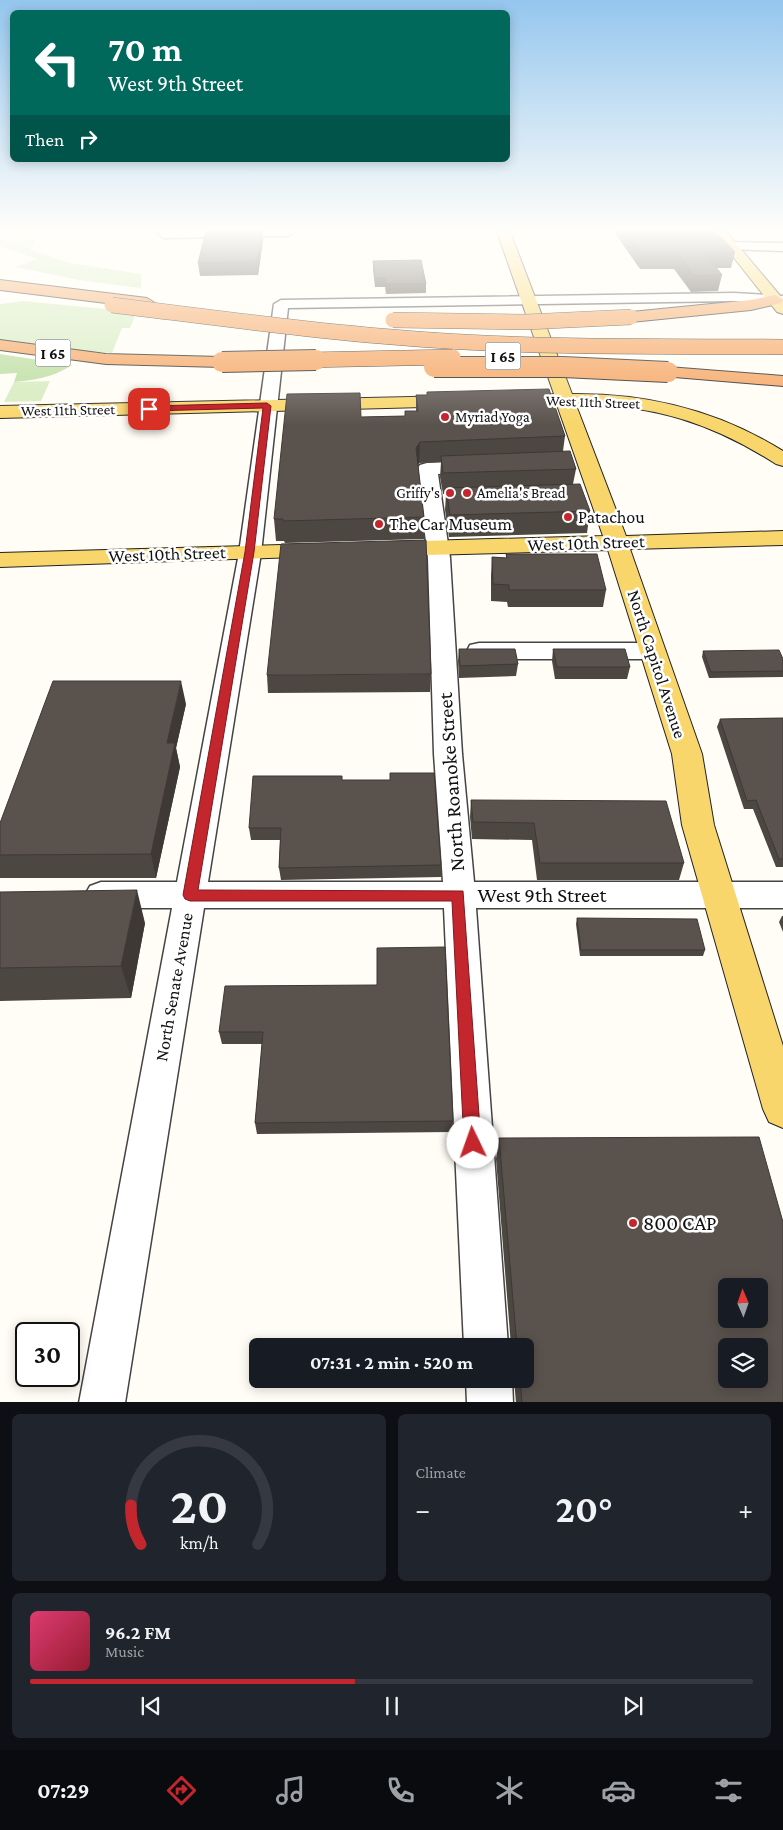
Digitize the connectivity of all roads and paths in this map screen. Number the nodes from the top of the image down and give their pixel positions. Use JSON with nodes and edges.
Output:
{"nodes":[{"id":1,"x":56,"y":294,"type":"edge"},
{"id":2,"x":83,"y":294,"type":"edge"},
{"id":3,"x":103,"y":294,"type":"edge"},
{"id":4,"x":526,"y":294,"type":"edge"},
{"id":5,"x":115,"y":298,"type":"junction"},
{"id":6,"x":528,"y":300,"type":"junction"},
{"id":7,"x":780,"y":303,"type":"edge"},
{"id":8,"x":352,"y":319,"type":"junction"},
{"id":9,"x":783,"y":334,"type":"edge"},
{"id":10,"x":783,"y":339,"type":"edge"},
{"id":11,"x":0,"y":345,"type":"edge"},
{"id":12,"x":783,"y":349,"type":"edge"},
{"id":13,"x":222,"y":362,"type":"junction"},
{"id":14,"x":783,"y":381,"type":"edge"},
{"id":15,"x":565,"y":399,"type":"junction"},
{"id":16,"x":526,"y":400,"type":"edge"},
{"id":17,"x":471,"y":401,"type":"edge"},
{"id":18,"x":267,"y":406,"type":"junction"},
{"id":19,"x":0,"y":412,"type":"edge"},
{"id":20,"x":783,"y":460,"type":"edge"},
{"id":21,"x":493,"y":467,"type":"edge"},
{"id":22,"x":601,"y":497,"type":"junction"},
{"id":23,"x":580,"y":498,"type":"edge"},
{"id":24,"x":783,"y":538,"type":"edge"},
{"id":25,"x":617,"y":543,"type":"junction"},
{"id":26,"x":437,"y":548,"type":"junction"},
{"id":27,"x":364,"y":550,"type":"edge"},
{"id":28,"x":336,"y":551,"type":"edge"},
{"id":29,"x":250,"y":552,"type":"junction"},
{"id":30,"x":0,"y":560,"type":"edge"},
{"id":31,"x":443,"y":651,"type":"junction"},
{"id":32,"x":653,"y":651,"type":"junction"},
{"id":33,"x":76,"y":895,"type":"edge"},
{"id":34,"x":190,"y":895,"type":"junction"},
{"id":35,"x":459,"y":895,"type":"junction"},
{"id":36,"x":718,"y":895,"type":"junction"},
{"id":37,"x":783,"y":895,"type":"edge"},
{"id":38,"x":783,"y":1108,"type":"edge"},
{"id":39,"x":486,"y":1338,"type":"edge"},
{"id":40,"x":489,"y":1388,"type":"edge"},
{"id":41,"x":102,"y":1402,"type":"edge"},
{"id":42,"x":490,"y":1402,"type":"edge"}],
"edges":[{"from":1,"to":5,"type":"highway"},
{"from":2,"to":5,"type":"highway"},
{"from":3,"to":5,"type":"highway","number":"I 65"},
{"from":4,"to":6,"type":"main road","name":"North Capitol Avenue"},
{"from":5,"to":8,"type":"highway","number":"I 65"},
{"from":5,"to":10,"type":"highway"},
{"from":5,"to":12,"type":"highway","bridge":true},
{"from":6,"to":7,"type":"street"},
{"from":6,"to":15,"type":"main road","name":"North Capitol Avenue"},
{"from":6,"to":18,"type":"street","name":"North Senate Avenue"},
{"from":7,"to":8,"type":"highway","bridge":true},
{"from":8,"to":9,"type":"highway","number":"I 65","bridge":true},
{"from":11,"to":13,"type":"highway","number":"I 65"},
{"from":12,"to":13,"type":"highway","number":"I 65","bridge":true},
{"from":13,"to":14,"type":"highway","bridge":true},
{"from":15,"to":16,"type":"main road","name":"West 11th Street"},
{"from":15,"to":20,"type":"main road","name":"West 11th Street"},
{"from":15,"to":22,"type":"main road","name":"North Capitol Avenue"},
{"from":17,"to":18,"type":"main road","name":"West 11th Street"},
{"from":18,"to":19,"type":"main road","name":"West 11th Street"},
{"from":18,"to":29,"type":"street","name":"North Senate Avenue"},
{"from":21,"to":26,"type":"street","name":"North Roanoke Street"},
{"from":22,"to":23,"type":"street"},
{"from":22,"to":25,"type":"main road","name":"North Capitol Avenue"},
{"from":24,"to":25,"type":"main road","name":"West 10th Street"},
{"from":25,"to":26,"type":"main road","name":"West 10th Street"},
{"from":25,"to":32,"type":"main road","name":"North Capitol Avenue"},
{"from":26,"to":27,"type":"main road","name":"West 10th Street"},
{"from":26,"to":31,"type":"street","name":"North Roanoke Street"},
{"from":28,"to":29,"type":"main road","name":"West 10th Street"},
{"from":29,"to":30,"type":"main road","name":"West 10th Street"},
{"from":29,"to":34,"type":"street","name":"North Senate Avenue"},
{"from":31,"to":32,"type":"street"},
{"from":31,"to":35,"type":"street","name":"North Roanoke Street"},
{"from":32,"to":36,"type":"main road","name":"North Capitol Avenue"},
{"from":33,"to":34,"type":"street","name":"West 9th Street"},
{"from":34,"to":35,"type":"street","name":"West 9th Street"},
{"from":34,"to":41,"type":"street","name":"North Senate Avenue"},
{"from":35,"to":36,"type":"street","name":"West 9th Street"},
{"from":35,"to":39,"type":"street","name":"North Roanoke Street"},
{"from":36,"to":37,"type":"street","name":"West 9th Street"},
{"from":36,"to":38,"type":"main road","name":"North Capitol Avenue"},
{"from":40,"to":42,"type":"street"}]}
